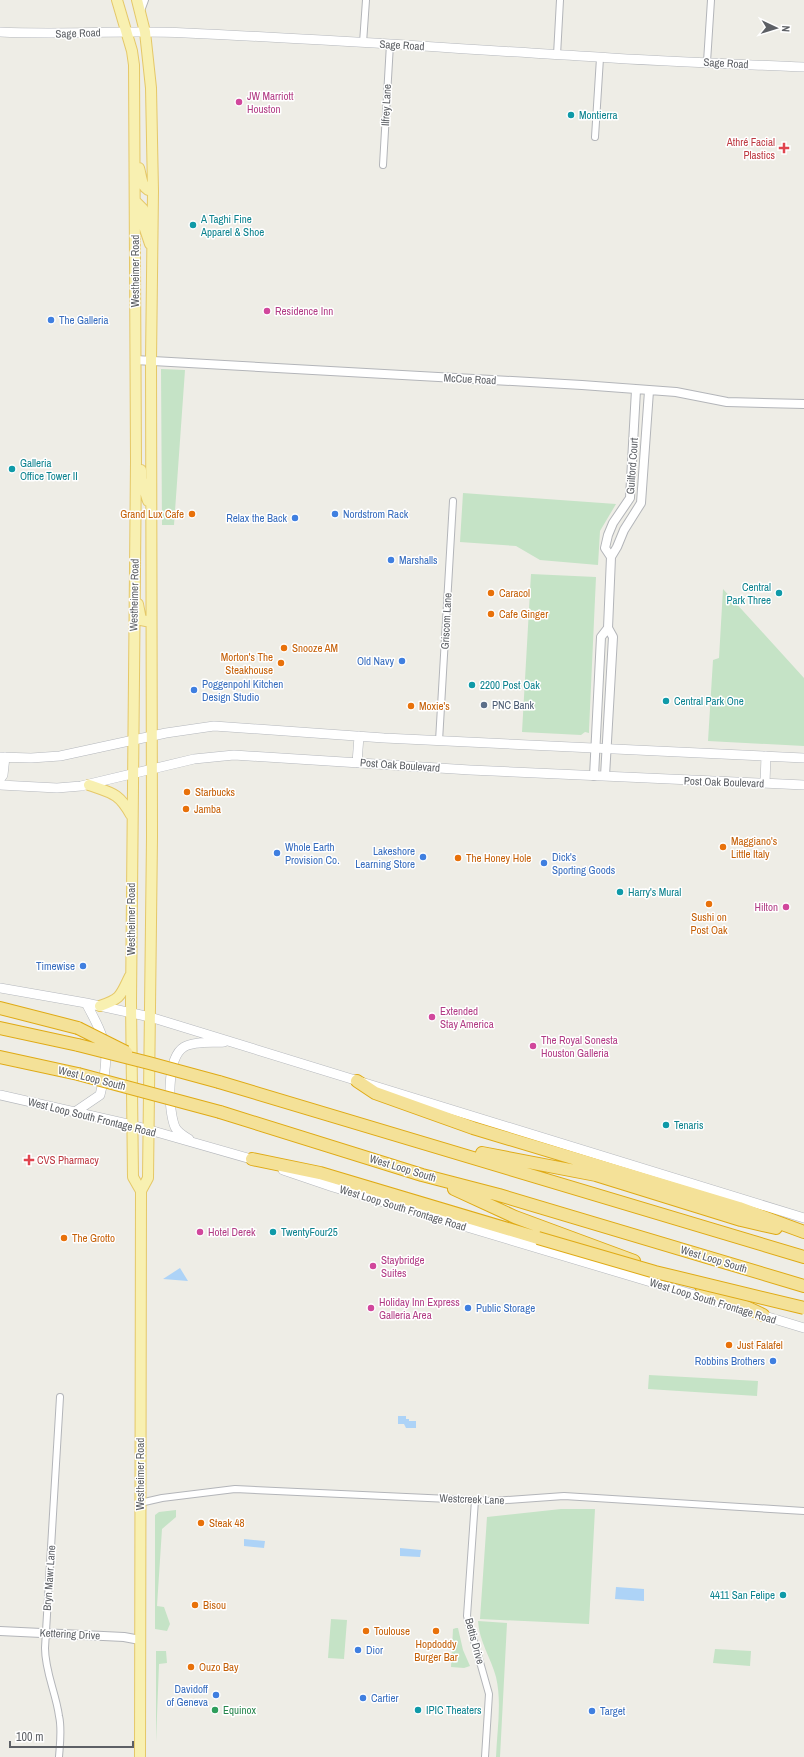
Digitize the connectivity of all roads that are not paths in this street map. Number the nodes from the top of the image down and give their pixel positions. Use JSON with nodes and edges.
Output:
{"nodes":[{"id":1,"x":117,"y":0,"type":"edge"},
{"id":2,"x":137,"y":0,"type":"edge"},
{"id":3,"x":145,"y":0,"type":"edge"},
{"id":4,"x":366,"y":0,"type":"edge"},
{"id":5,"x":560,"y":0,"type":"edge"},
{"id":6,"x":711,"y":0,"type":"edge"},
{"id":7,"x":140,"y":13,"type":"junction"},
{"id":8,"x":0,"y":32,"type":"edge"},
{"id":9,"x":127,"y":32,"type":"junction"},
{"id":10,"x":145,"y":32,"type":"junction"},
{"id":11,"x":363,"y":42,"type":"junction"},
{"id":12,"x":390,"y":44,"type":"junction"},
{"id":13,"x":557,"y":55,"type":"junction"},
{"id":14,"x":600,"y":58,"type":"junction"},
{"id":15,"x":707,"y":62,"type":"junction"},
{"id":16,"x":804,"y":67,"type":"edge"},
{"id":17,"x":595,"y":137,"type":"dead end"},
{"id":18,"x":135,"y":156,"type":"junction"},
{"id":19,"x":383,"y":166,"type":"dead end"},
{"id":20,"x":153,"y":191,"type":"junction"},
{"id":21,"x":135,"y":201,"type":"junction"},
{"id":22,"x":152,"y":252,"type":"junction"},
{"id":23,"x":135,"y":360,"type":"junction"},
{"id":24,"x":151,"y":361,"type":"junction"},
{"id":25,"x":636,"y":390,"type":"junction"},
{"id":26,"x":649,"y":390,"type":"junction"},
{"id":27,"x":804,"y":404,"type":"edge"},
{"id":28,"x":634,"y":426,"type":"junction"},
{"id":29,"x":646,"y":426,"type":"junction"},
{"id":30,"x":136,"y":461,"type":"junction"},
{"id":31,"x":453,"y":501,"type":"dead end"},
{"id":32,"x":151,"y":510,"type":"junction"},
{"id":33,"x":611,"y":557,"type":"junction"},
{"id":34,"x":134,"y":576,"type":"junction"},
{"id":35,"x":151,"y":622,"type":"junction"},
{"id":36,"x":608,"y":628,"type":"junction"},
{"id":37,"x":151,"y":736,"type":"junction"},
{"id":38,"x":359,"y":736,"type":"junction"},
{"id":39,"x":132,"y":740,"type":"junction"},
{"id":40,"x":439,"y":741,"type":"junction"},
{"id":41,"x":595,"y":747,"type":"junction"},
{"id":42,"x":607,"y":748,"type":"junction"},
{"id":43,"x":766,"y":756,"type":"junction"},
{"id":44,"x":3,"y":757,"type":"edge"},
{"id":45,"x":804,"y":758,"type":"edge"},
{"id":46,"x":358,"y":763,"type":"junction"},
{"id":47,"x":151,"y":769,"type":"junction"},
{"id":48,"x":132,"y":774,"type":"junction"},
{"id":49,"x":594,"y":776,"type":"junction"},
{"id":50,"x":605,"y":776,"type":"junction"},
{"id":51,"x":0,"y":779,"type":"edge"},
{"id":52,"x":765,"y":783,"type":"junction"},
{"id":53,"x":0,"y":785,"type":"edge"},
{"id":54,"x":89,"y":785,"type":"junction"},
{"id":55,"x":804,"y":785,"type":"edge"},
{"id":56,"x":132,"y":817,"type":"junction"},
{"id":57,"x":131,"y":975,"type":"junction"},
{"id":58,"x":0,"y":988,"type":"edge"},
{"id":59,"x":86,"y":1003,"type":"junction"},
{"id":60,"x":100,"y":1006,"type":"junction"},
{"id":61,"x":5,"y":1009,"type":"edge"},
{"id":62,"x":131,"y":1013,"type":"junction"},
{"id":63,"x":150,"y":1017,"type":"junction"},
{"id":64,"x":0,"y":1028,"type":"edge"},
{"id":65,"x":229,"y":1042,"type":"junction"},
{"id":66,"x":0,"y":1057,"type":"edge"},
{"id":67,"x":149,"y":1063,"type":"junction"},
{"id":68,"x":356,"y":1080,"type":"junction"},
{"id":69,"x":0,"y":1095,"type":"edge"},
{"id":70,"x":75,"y":1112,"type":"junction"},
{"id":71,"x":132,"y":1125,"type":"junction"},
{"id":72,"x":149,"y":1130,"type":"junction"},
{"id":73,"x":417,"y":1141,"type":"junction"},
{"id":74,"x":193,"y":1142,"type":"junction"},
{"id":75,"x":252,"y":1159,"type":"junction"},
{"id":76,"x":422,"y":1175,"type":"junction"},
{"id":77,"x":141,"y":1191,"type":"junction"},
{"id":78,"x":804,"y":1218,"type":"edge"},
{"id":79,"x":804,"y":1233,"type":"edge"},
{"id":80,"x":804,"y":1257,"type":"edge"},
{"id":81,"x":804,"y":1286,"type":"edge"},
{"id":82,"x":804,"y":1308,"type":"edge"},
{"id":83,"x":763,"y":1316,"type":"junction"},
{"id":84,"x":804,"y":1328,"type":"edge"},
{"id":85,"x":60,"y":1397,"type":"dead end"},
{"id":86,"x":476,"y":1500,"type":"junction"},
{"id":87,"x":140,"y":1503,"type":"junction"},
{"id":88,"x":804,"y":1511,"type":"edge"},
{"id":89,"x":0,"y":1631,"type":"edge"},
{"id":90,"x":46,"y":1633,"type":"junction"},
{"id":91,"x":140,"y":1640,"type":"junction"},
{"id":92,"x":59,"y":1757,"type":"edge"},
{"id":93,"x":140,"y":1757,"type":"edge"},
{"id":94,"x":485,"y":1757,"type":"edge"}],
"edges":[{"from":1,"to":9,"type":"main road","name":"Westheimer Road"},
{"from":2,"to":7,"type":"main road","name":"Westheimer Road"},
{"from":3,"to":7,"type":"street"},
{"from":4,"to":11,"type":"street"},
{"from":5,"to":13,"type":"street"},
{"from":6,"to":15,"type":"street"},
{"from":7,"to":10,"type":"main road","name":"Westheimer Road"},
{"from":8,"to":9,"type":"main road","name":"Sage Road"},
{"from":9,"to":10,"type":"main road","name":"Sage Road"},
{"from":9,"to":18,"type":"main road","name":"Westheimer Road"},
{"from":10,"to":11,"type":"main road","name":"Sage Road"},
{"from":10,"to":20,"type":"main road","name":"Westheimer Road"},
{"from":11,"to":12,"type":"main road","name":"Sage Road"},
{"from":12,"to":13,"type":"main road","name":"Sage Road"},
{"from":12,"to":19,"type":"street","name":"Ilfrey Lane"},
{"from":13,"to":14,"type":"main road","name":"Sage Road"},
{"from":14,"to":15,"type":"main road","name":"Sage Road"},
{"from":14,"to":17,"type":"street"},
{"from":15,"to":16,"type":"main road","name":"Sage Road"},
{"from":18,"to":20,"type":"main road"},
{"from":18,"to":21,"type":"main road","name":"Westheimer Road"},
{"from":20,"to":22,"type":"main road","name":"Westheimer Road"},
{"from":21,"to":22,"type":"main road"},
{"from":21,"to":23,"type":"main road","name":"Westheimer Road"},
{"from":22,"to":24,"type":"main road","name":"Westheimer Road"},
{"from":23,"to":24,"type":"street","name":"McCue Road"},
{"from":23,"to":30,"type":"main road","name":"Westheimer Road"},
{"from":24,"to":25,"type":"street","name":"McCue Road"},
{"from":24,"to":32,"type":"main road","name":"Westheimer Road"},
{"from":25,"to":26,"type":"street","name":"McCue Road"},
{"from":25,"to":28,"type":"street","name":"Guilford Court"},
{"from":26,"to":27,"type":"street","name":"McCue Road"},
{"from":26,"to":29,"type":"street","name":"Guilford Court"},
{"from":28,"to":29,"type":"street"},
{"from":28,"to":33,"type":"street","name":"Guilford Court"},
{"from":29,"to":33,"type":"street","name":"Guilford Court"},
{"from":30,"to":32,"type":"main road"},
{"from":30,"to":34,"type":"main road","name":"Westheimer Road"},
{"from":31,"to":40,"type":"street","name":"Griscom Lane"},
{"from":32,"to":35,"type":"main road","name":"Westheimer Road"},
{"from":33,"to":36,"type":"street","name":"Guilford Court"},
{"from":34,"to":35,"type":"main road"},
{"from":34,"to":39,"type":"main road","name":"Westheimer Road"},
{"from":35,"to":37,"type":"main road","name":"Westheimer Road"},
{"from":36,"to":41,"type":"street","name":"Guilford Court"},
{"from":36,"to":42,"type":"street","name":"Guilford Court"},
{"from":37,"to":38,"type":"main road"},
{"from":37,"to":39,"type":"main road"},
{"from":37,"to":47,"type":"main road","name":"Westheimer Road"},
{"from":38,"to":40,"type":"main road"},
{"from":38,"to":46,"type":"main road"},
{"from":39,"to":44,"type":"main road"},
{"from":39,"to":48,"type":"main road","name":"Westheimer Road"},
{"from":40,"to":41,"type":"main road"},
{"from":41,"to":42,"type":"main road"},
{"from":41,"to":49,"type":"street","name":"Guilford Court"},
{"from":42,"to":43,"type":"main road"},
{"from":42,"to":50,"type":"street","name":"Guilford Court"},
{"from":43,"to":45,"type":"main road"},
{"from":43,"to":52,"type":"main road"},
{"from":44,"to":51,"type":"main road"},
{"from":46,"to":47,"type":"main road","name":"Post Oak Boulevard"},
{"from":46,"to":49,"type":"main road","name":"Post Oak Boulevard"},
{"from":47,"to":48,"type":"main road","name":"Post Oak Boulevard"},
{"from":47,"to":63,"type":"main road","name":"Westheimer Road"},
{"from":48,"to":54,"type":"main road","name":"Post Oak Boulevard"},
{"from":48,"to":56,"type":"main road","name":"Westheimer Road"},
{"from":49,"to":50,"type":"main road","name":"Post Oak Boulevard"},
{"from":50,"to":52,"type":"main road","name":"Post Oak Boulevard"},
{"from":52,"to":55,"type":"main road","name":"Post Oak Boulevard"},
{"from":53,"to":54,"type":"main road","name":"Post Oak Boulevard"},
{"from":54,"to":56,"type":"main road"},
{"from":56,"to":57,"type":"main road","name":"Westheimer Road"},
{"from":57,"to":60,"type":"main road"},
{"from":57,"to":62,"type":"main road","name":"Westheimer Road"},
{"from":58,"to":59,"type":"main road"},
{"from":59,"to":60,"type":"main road"},
{"from":59,"to":70,"type":"main road"},
{"from":60,"to":62,"type":"main road"},
{"from":61,"to":67,"type":"highway","bridge":true},
{"from":62,"to":63,"type":"main road"},
{"from":62,"to":71,"type":"main road","name":"Westheimer Road"},
{"from":63,"to":65,"type":"main road"},
{"from":63,"to":72,"type":"main road","name":"Westheimer Road"},
{"from":64,"to":67,"type":"highway","bridge":true},
{"from":65,"to":68,"type":"main road"},
{"from":65,"to":74,"type":"main road"},
{"from":66,"to":76,"type":"highway","name":"West Loop South","bridge":true},
{"from":67,"to":73,"type":"highway","bridge":true},
{"from":68,"to":78,"type":"main road"},
{"from":68,"to":79,"type":"highway"},
{"from":69,"to":70,"type":"main road","name":"West Loop South Frontage Road"},
{"from":70,"to":71,"type":"main road","name":"West Loop South Frontage Road"},
{"from":71,"to":72,"type":"main road","name":"West Loop South Frontage Road"},
{"from":71,"to":77,"type":"main road","name":"Westheimer Road"},
{"from":72,"to":74,"type":"main road","name":"West Loop South Frontage Road"},
{"from":72,"to":77,"type":"main road","name":"Westheimer Road"},
{"from":73,"to":79,"type":"highway"},
{"from":73,"to":80,"type":"highway"},
{"from":74,"to":75,"type":"main road","name":"West Loop South Frontage Road"},
{"from":75,"to":82,"type":"highway","bridge":true},
{"from":75,"to":83,"type":"main road","name":"West Loop South Frontage Road"},
{"from":76,"to":81,"type":"highway","name":"West Loop South"},
{"from":76,"to":83,"type":"highway"},
{"from":77,"to":87,"type":"main road","name":"Westheimer Road"},
{"from":83,"to":84,"type":"main road","name":"West Loop South Frontage Road"},
{"from":85,"to":90,"type":"street","name":"Bryn Mawr Lane"},
{"from":86,"to":87,"type":"street","name":"Westcreek Lane"},
{"from":86,"to":88,"type":"street","name":"Westcreek Lane"},
{"from":86,"to":94,"type":"street","name":"Bettis Drive"},
{"from":87,"to":91,"type":"main road","name":"Westheimer Road"},
{"from":89,"to":90,"type":"street","name":"Kettering Drive"},
{"from":90,"to":91,"type":"street","name":"Kettering Drive"},
{"from":90,"to":92,"type":"street","name":"Bryn Mawr Lane"},
{"from":91,"to":93,"type":"main road","name":"Westheimer Road"}]}
